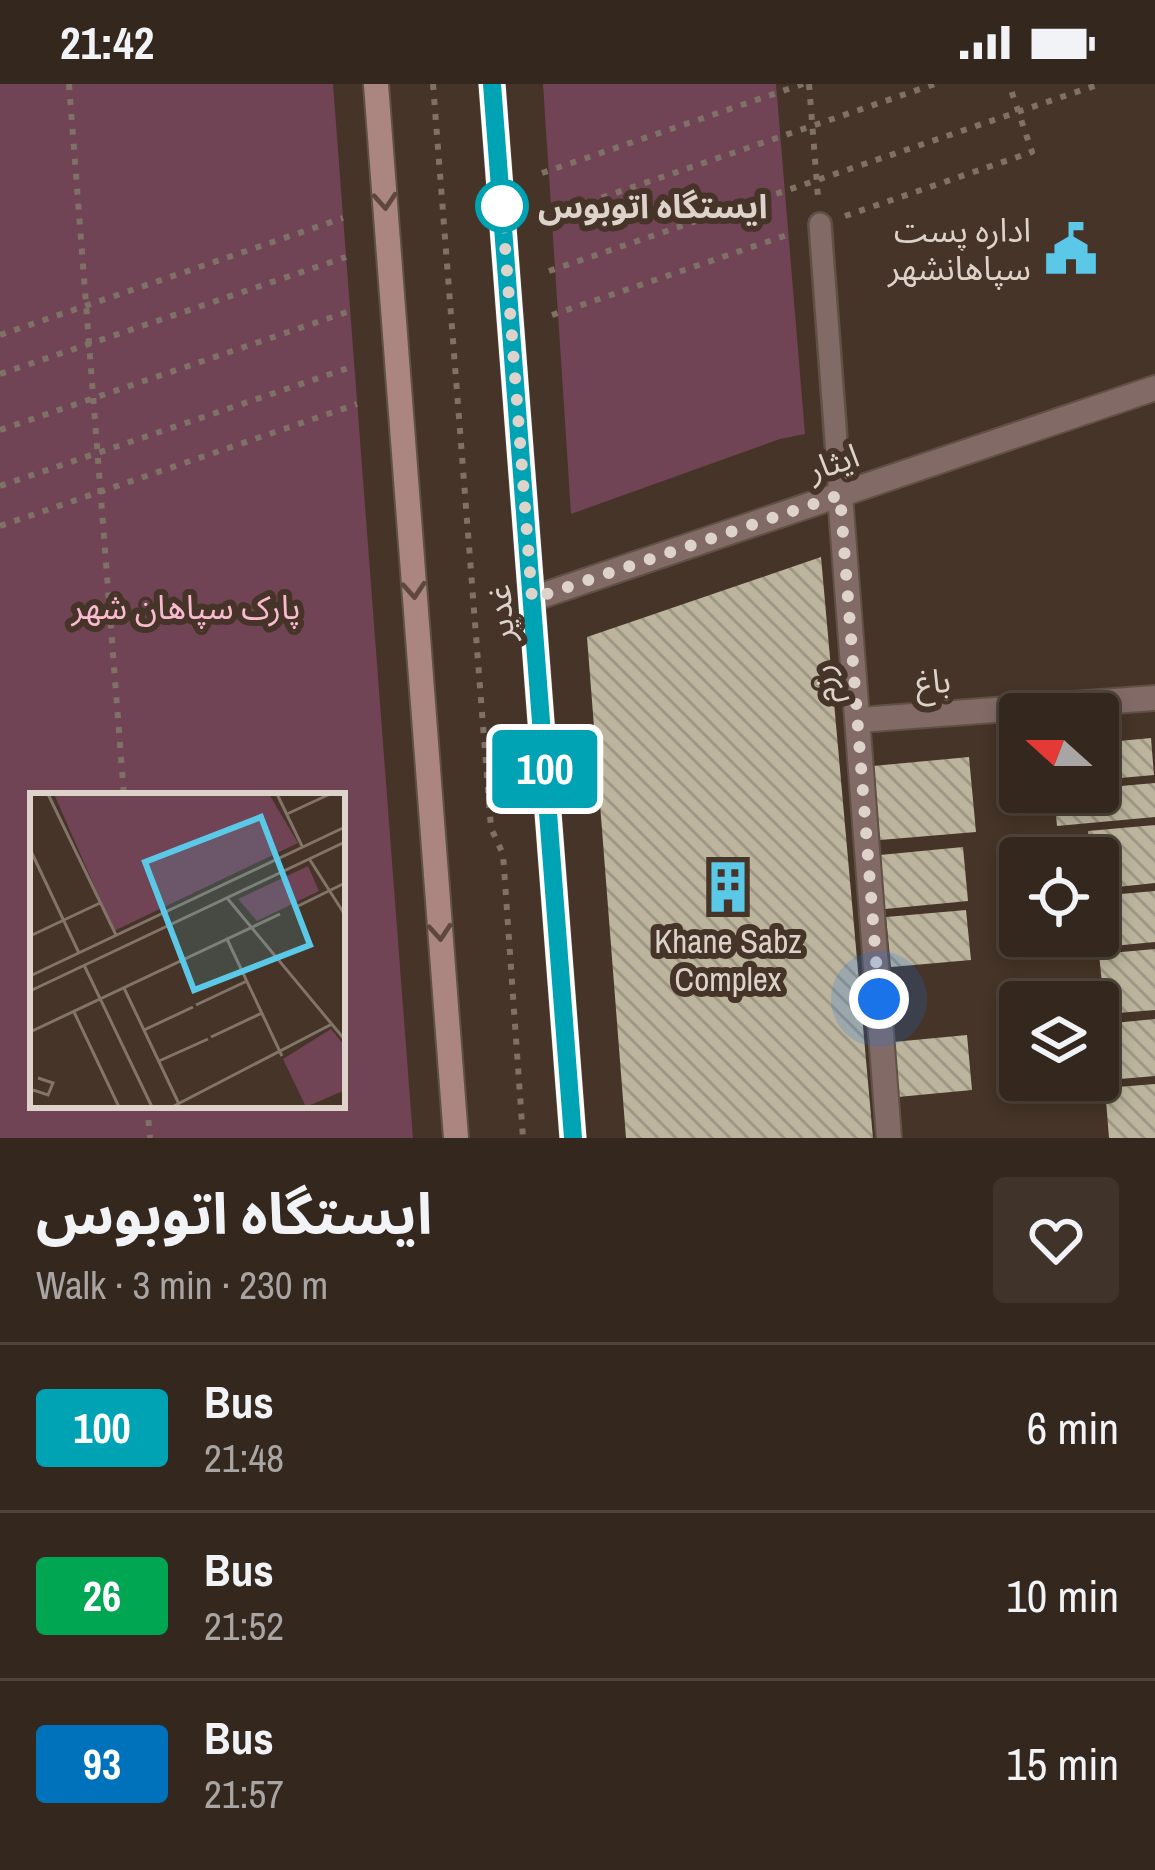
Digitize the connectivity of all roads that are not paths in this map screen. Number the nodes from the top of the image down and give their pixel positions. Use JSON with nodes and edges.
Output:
{"nodes":[{"id":1,"x":376,"y":84,"type":"edge"},
{"id":2,"x":492,"y":84,"type":"edge"},
{"id":3,"x":820,"y":224,"type":"road end"},
{"id":4,"x":1155,"y":388,"type":"edge"},
{"id":5,"x":840,"y":495,"type":"junction"},
{"id":6,"x":532,"y":599,"type":"junction"},
{"id":7,"x":1155,"y":698,"type":"edge"},
{"id":8,"x":859,"y":720,"type":"junction"},
{"id":9,"x":456,"y":1138,"type":"edge"},
{"id":10,"x":573,"y":1138,"type":"edge"},
{"id":11,"x":889,"y":1138,"type":"edge"}],
"edges":[{"from":1,"to":9,"type":"main road","one_way":true},
{"from":2,"to":6,"type":"main road","name":"غدیر"},
{"from":3,"to":5,"type":"lane","name":"رزم"},
{"from":4,"to":5,"type":"street","name":"ایثار"},
{"from":5,"to":6,"type":"street","name":"ایثار"},
{"from":5,"to":8,"type":"street","name":"رزم"},
{"from":6,"to":10,"type":"main road","name":"غدیر"},
{"from":7,"to":8,"type":"street","name":"باغ"},
{"from":8,"to":11,"type":"street","name":"رزم"}]}
